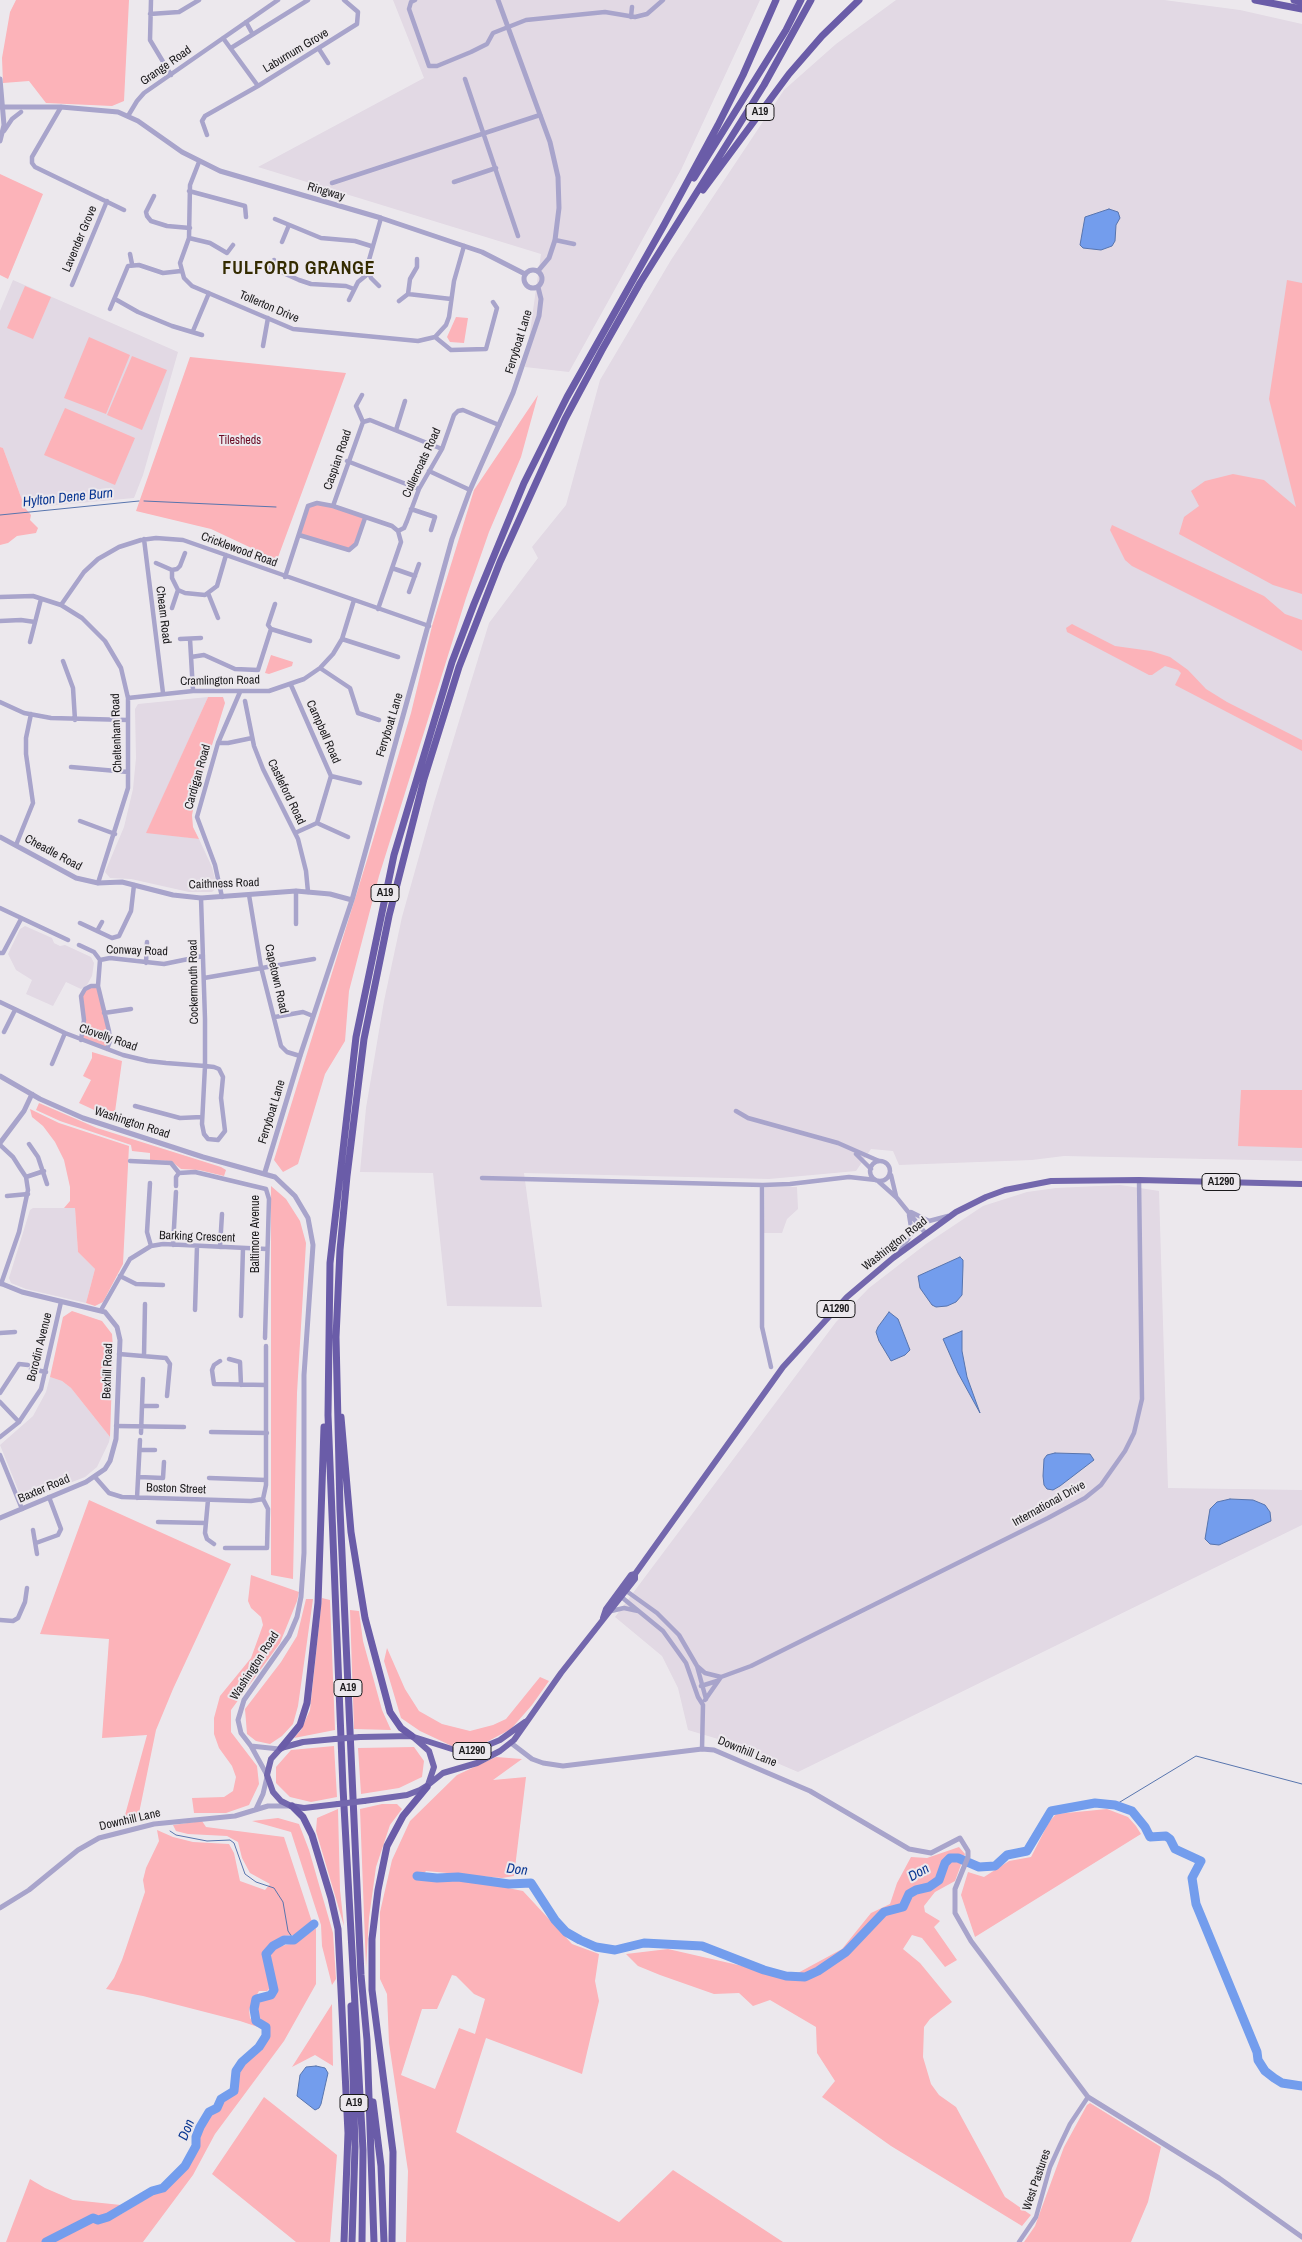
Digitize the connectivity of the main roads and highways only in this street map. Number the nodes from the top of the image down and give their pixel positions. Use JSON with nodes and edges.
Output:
{"nodes":[{"id":1,"x":776,"y":0,"type":"edge"},
{"id":2,"x":801,"y":0,"type":"edge"},
{"id":3,"x":811,"y":0,"type":"edge"},
{"id":4,"x":859,"y":0,"type":"edge"},
{"id":5,"x":1255,"y":0,"type":"edge"},
{"id":6,"x":1294,"y":0,"type":"edge"},
{"id":7,"x":1302,"y":2,"type":"edge"},
{"id":8,"x":1302,"y":9,"type":"edge"},
{"id":9,"x":664,"y":225,"type":"junction"},
{"id":10,"x":672,"y":232,"type":"junction"},
{"id":11,"x":1302,"y":1184,"type":"edge"},
{"id":12,"x":336,"y":1337,"type":"junction"},
{"id":13,"x":328,"y":1371,"type":"junction"},
{"id":14,"x":619,"y":1596,"type":"junction"},
{"id":15,"x":603,"y":1618,"type":"junction"},
{"id":16,"x":526,"y":1721,"type":"junction"},
{"id":17,"x":412,"y":1736,"type":"junction"},
{"id":18,"x":280,"y":1749,"type":"junction"},
{"id":19,"x":427,"y":1786,"type":"junction"},
{"id":20,"x":292,"y":1806,"type":"junction"},
{"id":21,"x":353,"y":1964,"type":"junction"},
{"id":22,"x":367,"y":2040,"type":"junction"},
{"id":23,"x":363,"y":2150,"type":"junction"},
{"id":24,"x":344,"y":2242,"type":"edge"},
{"id":25,"x":352,"y":2242,"type":"edge"},
{"id":26,"x":356,"y":2242,"type":"edge"},
{"id":27,"x":362,"y":2242,"type":"edge"},
{"id":28,"x":374,"y":2242,"type":"edge"},
{"id":29,"x":384,"y":2242,"type":"edge"},
{"id":30,"x":392,"y":2242,"type":"edge"}],
"edges":[{"from":1,"to":9,"type":"highway"},
{"from":2,"to":9,"type":"highway","number":"A19"},
{"from":3,"to":10,"type":"highway","number":"A19"},
{"from":4,"to":10,"type":"highway","number":"A19"},
{"from":5,"to":8,"type":"highway"},
{"from":6,"to":7,"type":"highway"},
{"from":9,"to":13,"type":"highway","number":"A19"},
{"from":10,"to":12,"type":"highway","number":"A19"},
{"from":11,"to":14,"type":"main road","name":"Washington Road","number":"A1290"},
{"from":12,"to":17,"type":"highway"},
{"from":12,"to":22,"type":"highway","number":"A19"},
{"from":13,"to":18,"type":"highway"},
{"from":13,"to":21,"type":"highway","number":"A19"},
{"from":14,"to":15,"type":"main road","name":"Washington Road","number":"A1290"},
{"from":14,"to":15,"type":"main road","name":"Washington Road","number":"A1290"},
{"from":15,"to":16,"type":"main road","name":"Washington Road","number":"A1290"},
{"from":16,"to":17,"type":"main road","number":"A1290"},
{"from":16,"to":19,"type":"main road","number":"A1290"},
{"from":17,"to":18,"type":"main road","number":"A1290","bridge":true},
{"from":17,"to":19,"type":"main road"},
{"from":18,"to":20,"type":"main road"},
{"from":19,"to":20,"type":"main road","number":"A1290","bridge":true},
{"from":19,"to":30,"type":"highway"},
{"from":20,"to":24,"type":"highway"},
{"from":21,"to":23,"type":"highway","number":"A19"},
{"from":21,"to":25,"type":"highway","number":"A19"},
{"from":22,"to":28,"type":"highway","number":"A19"},
{"from":22,"to":29,"type":"highway","number":"A19"},
{"from":23,"to":26,"type":"highway"},
{"from":23,"to":27,"type":"highway","number":"A19"}]}
